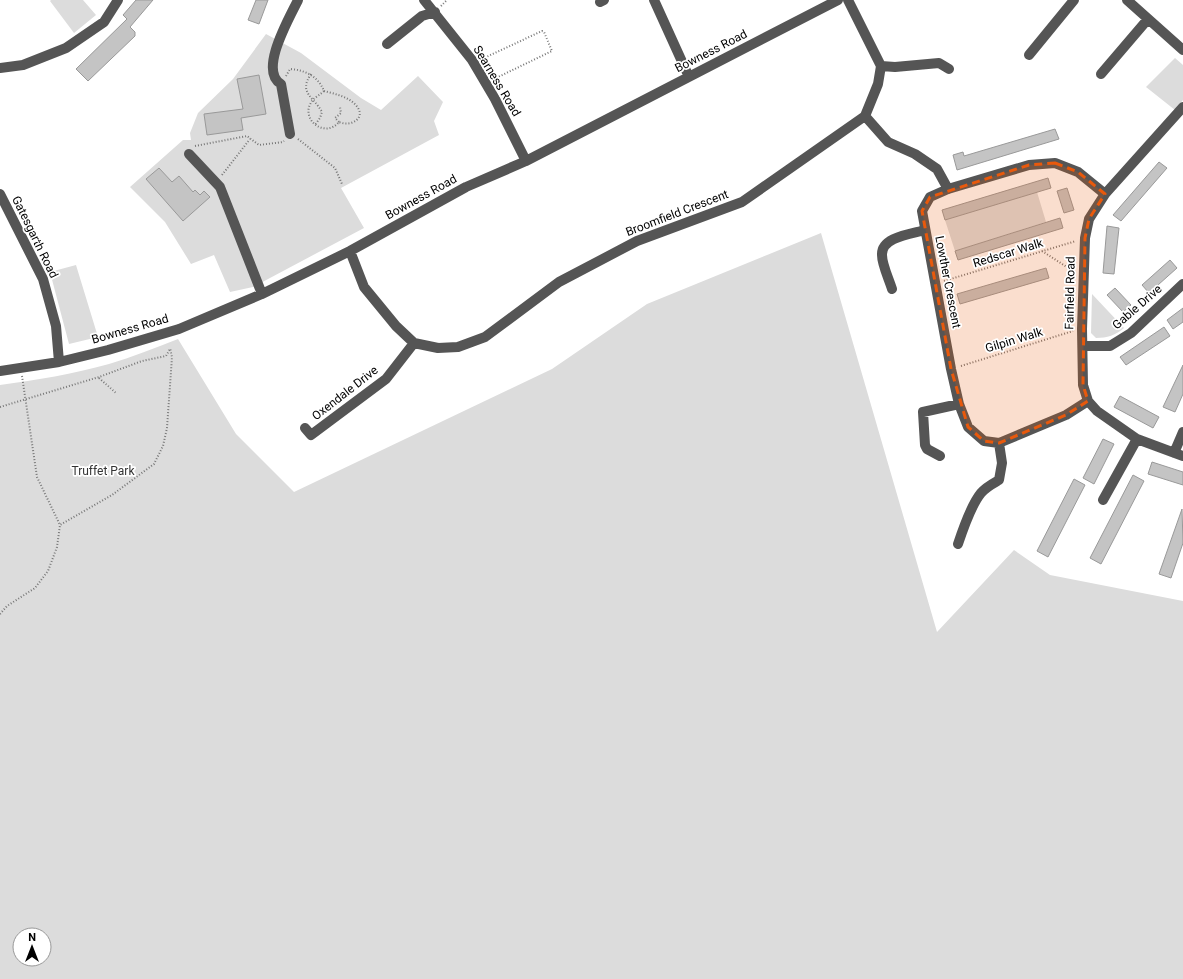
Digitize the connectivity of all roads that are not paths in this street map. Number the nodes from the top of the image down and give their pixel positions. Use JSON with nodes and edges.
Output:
{"nodes":[{"id":1,"x":118,"y":0,"type":"edge"},
{"id":2,"x":298,"y":0,"type":"edge"},
{"id":3,"x":424,"y":0,"type":"edge"},
{"id":4,"x":654,"y":0,"type":"edge"},
{"id":5,"x":838,"y":0,"type":"edge"},
{"id":6,"x":848,"y":0,"type":"edge"},
{"id":7,"x":1074,"y":0,"type":"edge"},
{"id":8,"x":1128,"y":0,"type":"edge"},
{"id":9,"x":435,"y":12,"type":"junction"},
{"id":10,"x":1148,"y":19,"type":"junction"},
{"id":11,"x":387,"y":44,"type":"dead end"},
{"id":12,"x":1183,"y":50,"type":"edge"},
{"id":13,"x":1029,"y":54,"type":"dead end"},
{"id":14,"x":881,"y":66,"type":"junction"},
{"id":15,"x":0,"y":68,"type":"edge"},
{"id":16,"x":949,"y":69,"type":"dead end"},
{"id":17,"x":1100,"y":74,"type":"dead end"},
{"id":18,"x":689,"y":77,"type":"junction"},
{"id":19,"x":1183,"y":107,"type":"edge"},
{"id":20,"x":865,"y":116,"type":"junction"},
{"id":21,"x":290,"y":134,"type":"road end"},
{"id":22,"x":189,"y":154,"type":"road end"},
{"id":23,"x":526,"y":161,"type":"junction"},
{"id":24,"x":948,"y":189,"type":"junction"},
{"id":25,"x":0,"y":194,"type":"edge"},
{"id":26,"x":1105,"y":194,"type":"junction"},
{"id":27,"x":925,"y":230,"type":"junction"},
{"id":28,"x":350,"y":251,"type":"junction"},
{"id":29,"x":1183,"y":284,"type":"edge"},
{"id":30,"x":892,"y":289,"type":"dead end"},
{"id":31,"x":262,"y":294,"type":"junction"},
{"id":32,"x":414,"y":343,"type":"junction"},
{"id":33,"x":1083,"y":346,"type":"junction"},
{"id":34,"x":59,"y":362,"type":"junction"},
{"id":35,"x":0,"y":371,"type":"edge"},
{"id":36,"x":1088,"y":401,"type":"junction"},
{"id":37,"x":959,"y":404,"type":"junction"},
{"id":38,"x":304,"y":428,"type":"dead end"},
{"id":39,"x":1183,"y":432,"type":"edge"},
{"id":40,"x":1137,"y":439,"type":"junction"},
{"id":41,"x":999,"y":442,"type":"junction"},
{"id":42,"x":1179,"y":455,"type":"edge"},
{"id":43,"x":940,"y":456,"type":"dead end"},
{"id":44,"x":1103,"y":500,"type":"dead end"},
{"id":45,"x":958,"y":544,"type":"dead end"}],
"edges":[{"from":1,"to":15,"type":"street"},
{"from":2,"to":21,"type":"street"},
{"from":3,"to":9,"type":"street","name":"Searness Road"},
{"from":4,"to":18,"type":"street"},
{"from":5,"to":18,"type":"street","name":"Bowness Road"},
{"from":6,"to":14,"type":"street"},
{"from":7,"to":13,"type":"street"},
{"from":8,"to":10,"type":"street"},
{"from":9,"to":11,"type":"street"},
{"from":9,"to":23,"type":"street","name":"Searness Road"},
{"from":10,"to":12,"type":"street"},
{"from":10,"to":17,"type":"street"},
{"from":14,"to":16,"type":"street"},
{"from":14,"to":20,"type":"street"},
{"from":18,"to":23,"type":"street","name":"Bowness Road"},
{"from":19,"to":26,"type":"street","name":"Fairfield Road"},
{"from":20,"to":24,"type":"street"},
{"from":20,"to":32,"type":"street","name":"Broomfield Crescent"},
{"from":22,"to":31,"type":"street"},
{"from":23,"to":28,"type":"street","name":"Bowness Road"},
{"from":24,"to":26,"type":"street","name":"Lowther Crescent"},
{"from":24,"to":27,"type":"street","name":"Lowther Crescent"},
{"from":25,"to":34,"type":"street","name":"Gatesgarth Road"},
{"from":26,"to":33,"type":"street","name":"Fairfield Road"},
{"from":27,"to":30,"type":"street"},
{"from":27,"to":37,"type":"street","name":"Lowther Crescent"},
{"from":28,"to":31,"type":"street","name":"Bowness Road"},
{"from":28,"to":32,"type":"street"},
{"from":29,"to":33,"type":"street","name":"Gable Drive"},
{"from":31,"to":34,"type":"street","name":"Bowness Road"},
{"from":32,"to":38,"type":"street","name":"Oxendale Drive"},
{"from":33,"to":36,"type":"street","name":"Fairfield Road"},
{"from":34,"to":35,"type":"street","name":"Bowness Road"},
{"from":36,"to":40,"type":"street"},
{"from":36,"to":41,"type":"street"},
{"from":37,"to":41,"type":"street","name":"Lowther Crescent"},
{"from":37,"to":43,"type":"street"},
{"from":39,"to":42,"type":"street"},
{"from":40,"to":42,"type":"street"},
{"from":40,"to":44,"type":"street"},
{"from":41,"to":45,"type":"street"}]}
